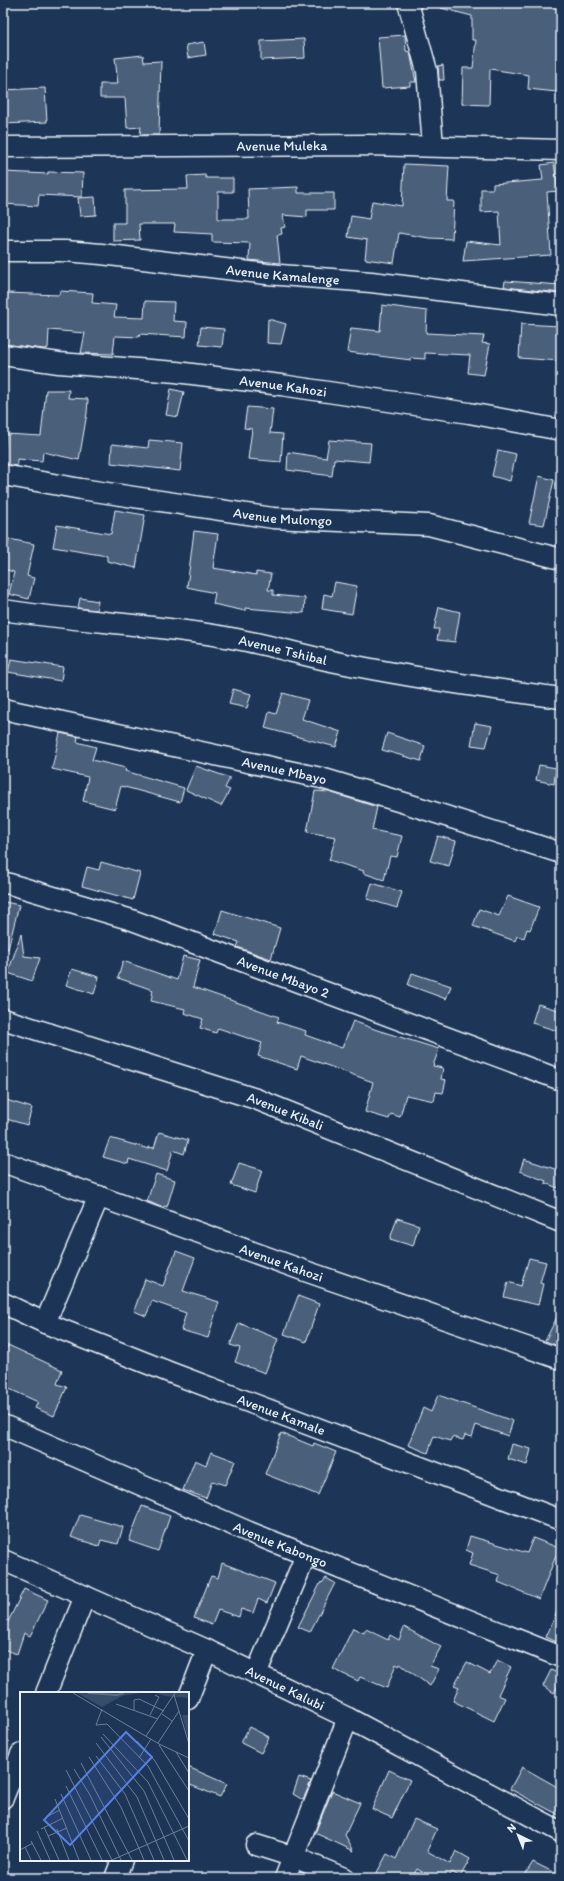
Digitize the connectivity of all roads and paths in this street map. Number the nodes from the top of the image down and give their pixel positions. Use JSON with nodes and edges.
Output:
{"nodes":[{"id":1,"x":408,"y":3,"type":"edge"},
{"id":2,"x":433,"y":146,"type":"junction"},
{"id":3,"x":3,"y":148,"type":"edge"},
{"id":4,"x":561,"y":150,"type":"edge"},
{"id":5,"x":3,"y":251,"type":"edge"},
{"id":6,"x":561,"y":306,"type":"edge"},
{"id":7,"x":3,"y":355,"type":"edge"},
{"id":8,"x":561,"y":430,"type":"edge"},
{"id":9,"x":3,"y":474,"type":"edge"},
{"id":10,"x":561,"y":559,"type":"edge"},
{"id":11,"x":3,"y":610,"type":"edge"},
{"id":12,"x":561,"y":698,"type":"edge"},
{"id":13,"x":3,"y":709,"type":"edge"},
{"id":14,"x":561,"y":853,"type":"edge"},
{"id":15,"x":3,"y":882,"type":"edge"},
{"id":16,"x":3,"y":1019,"type":"edge"},
{"id":17,"x":561,"y":1080,"type":"edge"},
{"id":18,"x":3,"y":1162,"type":"edge"},
{"id":19,"x":99,"y":1196,"type":"junction"},
{"id":20,"x":561,"y":1222,"type":"edge"},
{"id":21,"x":3,"y":1304,"type":"edge"},
{"id":22,"x":45,"y":1323,"type":"junction"},
{"id":23,"x":561,"y":1359,"type":"edge"},
{"id":24,"x":3,"y":1425,"type":"edge"},
{"id":25,"x":561,"y":1520,"type":"edge"},
{"id":26,"x":306,"y":1555,"type":"junction"},
{"id":27,"x":3,"y":1560,"type":"edge"},
{"id":28,"x":85,"y":1596,"type":"junction"},
{"id":29,"x":207,"y":1650,"type":"junction"},
{"id":30,"x":561,"y":1658,"type":"edge"},
{"id":31,"x":256,"y":1674,"type":"junction"},
{"id":32,"x":46,"y":1692,"type":"edge"},
{"id":33,"x":189,"y":1696,"type":"edge"},
{"id":34,"x":348,"y":1718,"type":"junction"},
{"id":35,"x":20,"y":1756,"type":"edge"},
{"id":36,"x":3,"y":1798,"type":"edge"},
{"id":37,"x":561,"y":1832,"type":"edge"},
{"id":38,"x":256,"y":1845,"type":"dead end"},
{"id":39,"x":294,"y":1857,"type":"junction"},
{"id":40,"x":122,"y":1861,"type":"edge"},
{"id":41,"x":115,"y":1878,"type":"edge"},
{"id":42,"x":285,"y":1878,"type":"edge"},
{"id":43,"x":344,"y":1878,"type":"edge"}],
"edges":[{"from":1,"to":2,"type":"street"},
{"from":2,"to":3,"type":"street","name":"Avenue Muleka"},
{"from":2,"to":4,"type":"street","name":"Avenue Muleka"},
{"from":5,"to":6,"type":"street","name":"Avenue Kamalenge"},
{"from":7,"to":8,"type":"street","name":"Avenue Kahozi"},
{"from":9,"to":10,"type":"street","name":"Avenue Mulongo"},
{"from":11,"to":12,"type":"street","name":"Avenue Tshibal"},
{"from":13,"to":14,"type":"street","name":"Avenue Mbayo"},
{"from":15,"to":17,"type":"street","name":"Avenue Mbayo 2"},
{"from":16,"to":20,"type":"street","name":"Avenue Kibali"},
{"from":18,"to":19,"type":"street","name":"Avenue Kahozi"},
{"from":19,"to":22,"type":"street"},
{"from":19,"to":23,"type":"street","name":"Avenue Kahozi"},
{"from":21,"to":22,"type":"street","name":"Avenue Kamale"},
{"from":22,"to":25,"type":"street","name":"Avenue Kamale"},
{"from":24,"to":26,"type":"street","name":"Avenue Kabongo"},
{"from":26,"to":30,"type":"street","name":"Avenue Kabongo"},
{"from":26,"to":31,"type":"street"},
{"from":27,"to":28,"type":"street","name":"Avenue Kalubi"},
{"from":28,"to":29,"type":"street","name":"Avenue Kalubi"},
{"from":28,"to":32,"type":"street"},
{"from":29,"to":31,"type":"street","name":"Avenue Kalubi"},
{"from":29,"to":33,"type":"street"},
{"from":31,"to":34,"type":"street","name":"Avenue Kalubi"},
{"from":34,"to":37,"type":"street","name":"Avenue Kalubi"},
{"from":34,"to":39,"type":"street"},
{"from":35,"to":36,"type":"street"},
{"from":38,"to":39,"type":"street"},
{"from":39,"to":42,"type":"street"},
{"from":39,"to":43,"type":"street"},
{"from":40,"to":41,"type":"street"}]}
